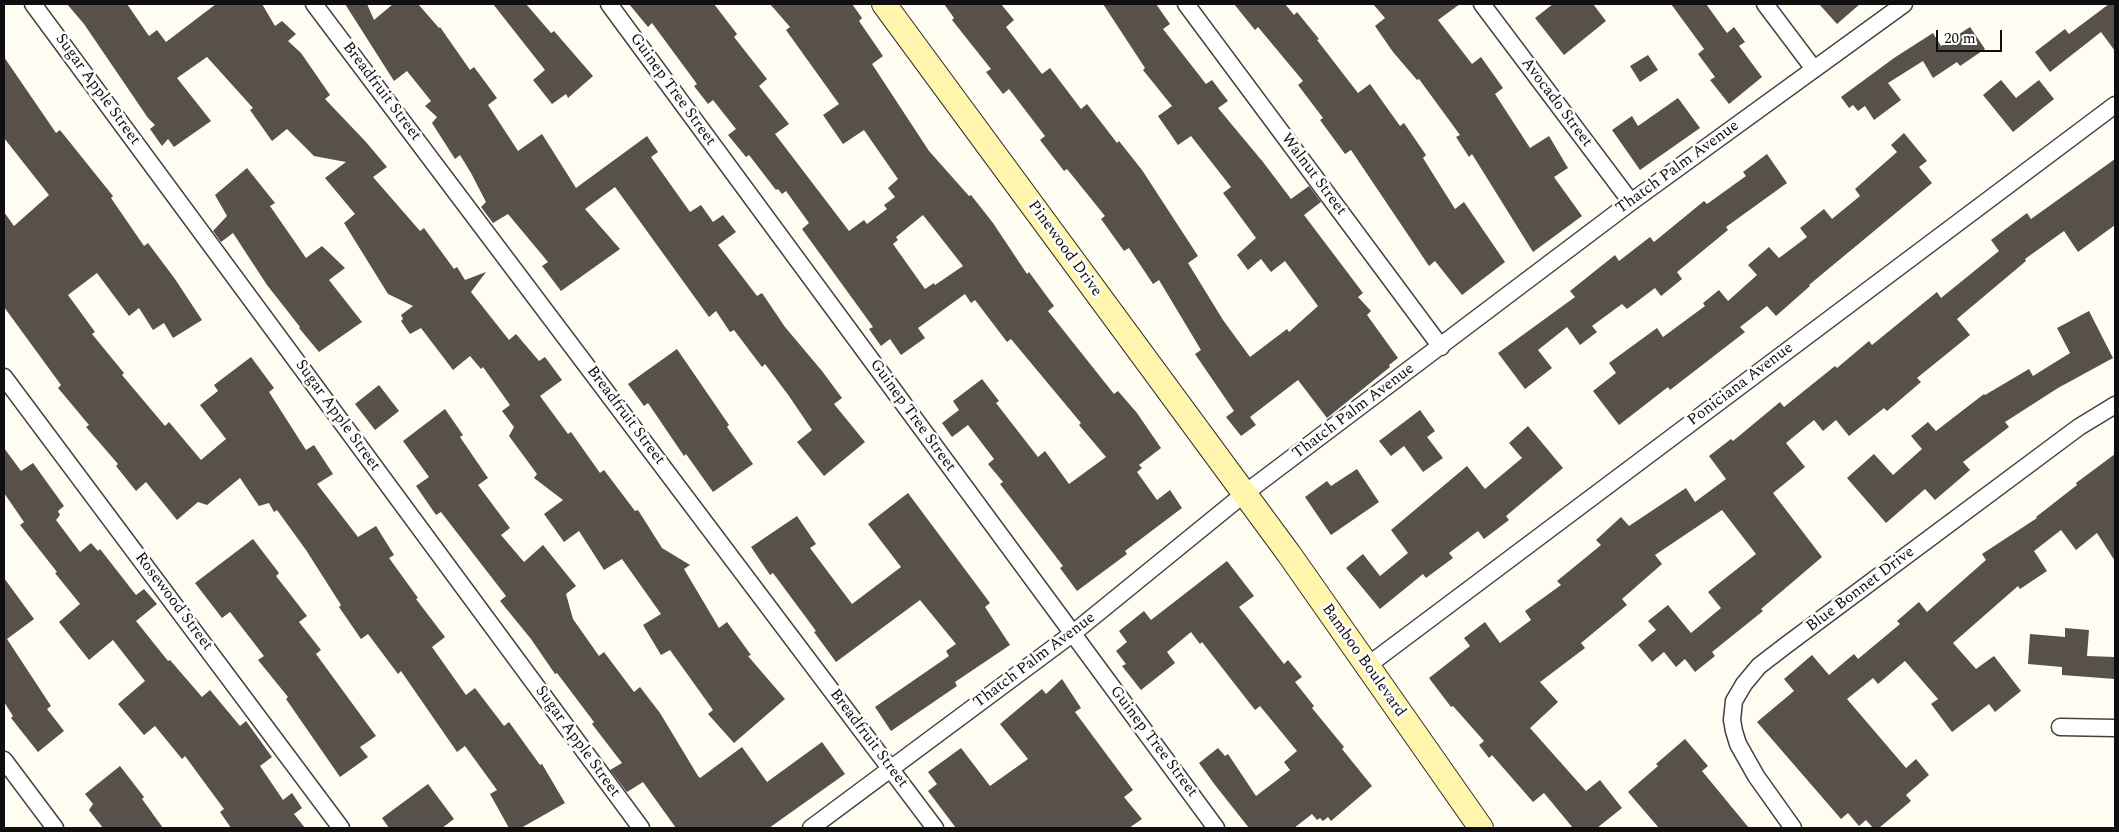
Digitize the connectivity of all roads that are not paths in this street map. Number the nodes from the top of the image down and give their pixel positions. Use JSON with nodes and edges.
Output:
{"nodes":[{"id":1,"x":33,"y":4,"type":"edge"},
{"id":2,"x":314,"y":4,"type":"edge"},
{"id":3,"x":609,"y":4,"type":"edge"},
{"id":4,"x":884,"y":4,"type":"edge"},
{"id":5,"x":1186,"y":4,"type":"edge"},
{"id":6,"x":1482,"y":4,"type":"edge"},
{"id":7,"x":1765,"y":4,"type":"edge"},
{"id":8,"x":1904,"y":4,"type":"edge"},
{"id":9,"x":1814,"y":69,"type":"junction"},
{"id":10,"x":2115,"y":104,"type":"edge"},
{"id":11,"x":1631,"y":202,"type":"junction"},
{"id":12,"x":1441,"y":347,"type":"junction"},
{"id":13,"x":4,"y":376,"type":"edge"},
{"id":14,"x":2115,"y":404,"type":"edge"},
{"id":15,"x":1244,"y":494,"type":"junction"},
{"id":16,"x":1072,"y":634,"type":"junction"},
{"id":17,"x":1366,"y":666,"type":"junction"},
{"id":18,"x":2060,"y":727,"type":"dead end"},
{"id":19,"x":2115,"y":728,"type":"edge"},
{"id":20,"x":4,"y":760,"type":"edge"},
{"id":21,"x":891,"y":769,"type":"junction"},
{"id":22,"x":55,"y":828,"type":"edge"},
{"id":23,"x":342,"y":828,"type":"edge"},
{"id":24,"x":641,"y":828,"type":"edge"},
{"id":25,"x":811,"y":828,"type":"edge"},
{"id":26,"x":935,"y":828,"type":"edge"},
{"id":27,"x":1216,"y":828,"type":"edge"},
{"id":28,"x":1480,"y":828,"type":"edge"},
{"id":29,"x":1793,"y":828,"type":"edge"}],
"edges":[{"from":1,"to":24,"type":"street","name":"Sugar Apple Street"},
{"from":2,"to":21,"type":"street","name":"Breadfruit Street"},
{"from":3,"to":16,"type":"street","name":"Guinep Tree Street"},
{"from":4,"to":15,"type":"main road","name":"Pinewood Drive"},
{"from":5,"to":12,"type":"street","name":"Walnut Street"},
{"from":6,"to":11,"type":"street","name":"Avocado Street"},
{"from":7,"to":9,"type":"street"},
{"from":8,"to":9,"type":"street","name":"Thatch Palm Avenue"},
{"from":9,"to":11,"type":"street","name":"Thatch Palm Avenue"},
{"from":10,"to":17,"type":"street","name":"Poniciana Avenue"},
{"from":11,"to":12,"type":"street","name":"Thatch Palm Avenue"},
{"from":12,"to":15,"type":"street","name":"Thatch Palm Avenue"},
{"from":13,"to":23,"type":"street","name":"Rosewood Street"},
{"from":14,"to":29,"type":"street","name":"Blue Bonnet Drive"},
{"from":15,"to":16,"type":"street","name":"Thatch Palm Avenue"},
{"from":15,"to":17,"type":"main road","name":"Bamboo Boulevard"},
{"from":16,"to":21,"type":"street","name":"Thatch Palm Avenue"},
{"from":16,"to":27,"type":"street","name":"Guinep Tree Street"},
{"from":17,"to":28,"type":"main road","name":"Bamboo Boulevard"},
{"from":18,"to":19,"type":"street"},
{"from":20,"to":22,"type":"street"},
{"from":21,"to":25,"type":"street","name":"Thatch Palm Avenue"},
{"from":21,"to":26,"type":"street","name":"Breadfruit Street"}]}
